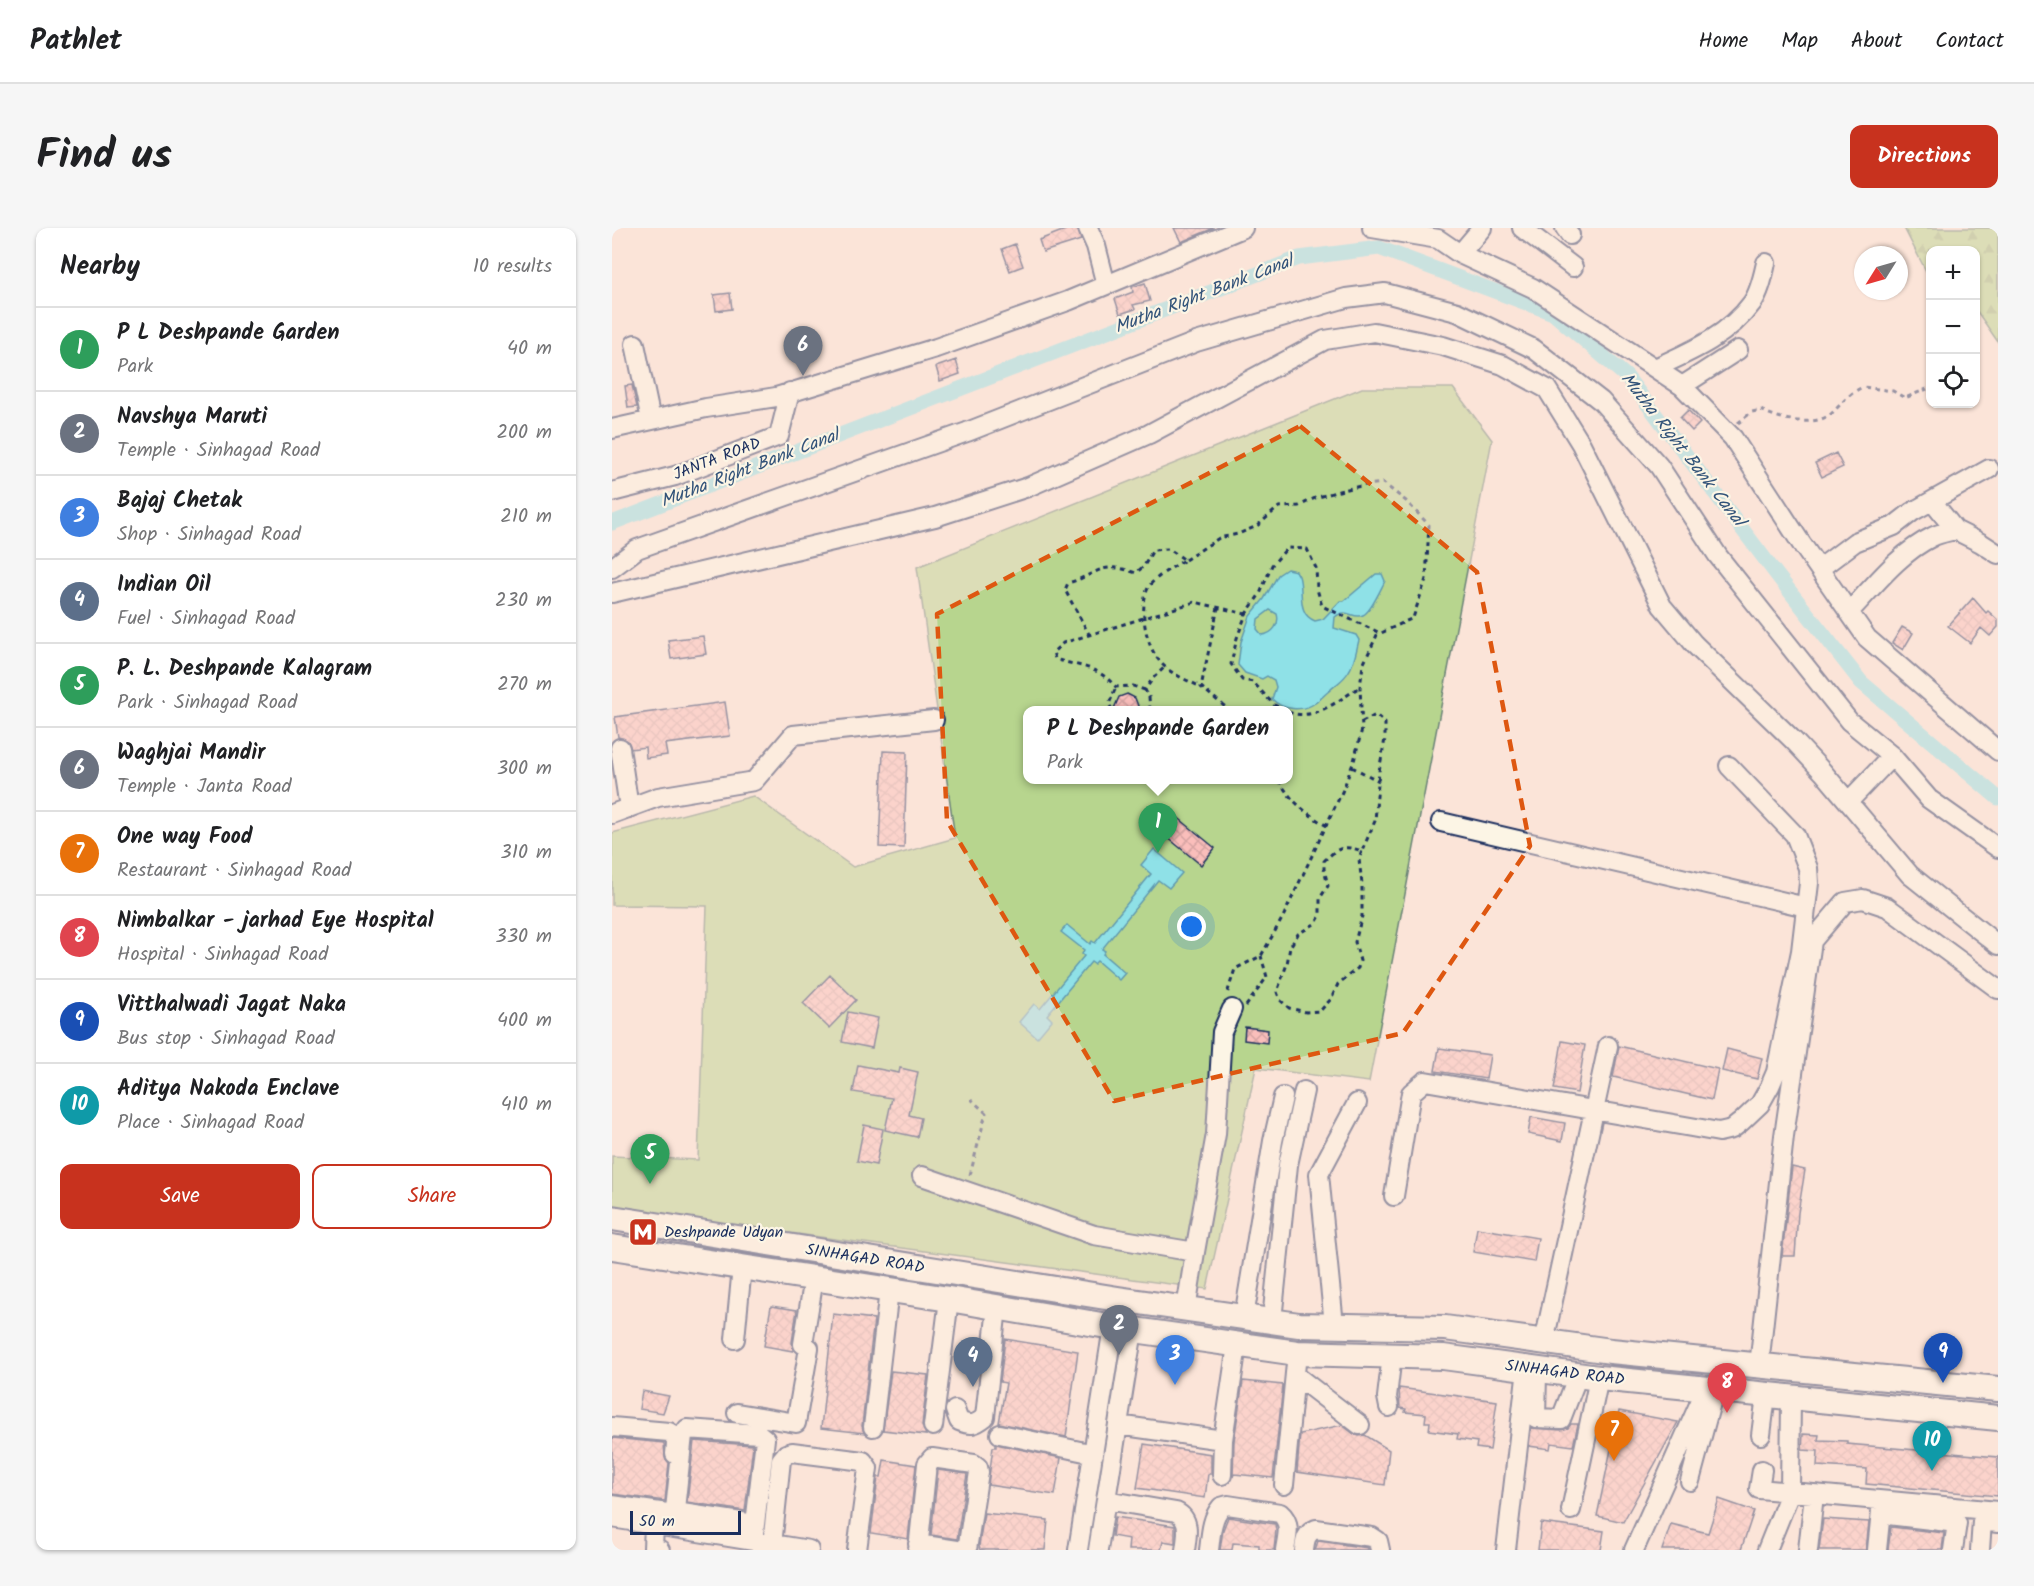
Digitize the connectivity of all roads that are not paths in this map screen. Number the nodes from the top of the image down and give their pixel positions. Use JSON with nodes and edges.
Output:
{"nodes":[{"id":1,"x":1088,"y":228,"type":"edge"},
{"id":2,"x":1243,"y":228,"type":"edge"},
{"id":3,"x":1372,"y":228,"type":"edge"},
{"id":4,"x":1482,"y":228,"type":"edge"},
{"id":5,"x":1521,"y":228,"type":"edge"},
{"id":6,"x":1460,"y":254,"type":"junction"},
{"id":7,"x":1766,"y":263,"type":"dead end"},
{"id":8,"x":1573,"y":267,"type":"dead end"},
{"id":9,"x":1106,"y":285,"type":"junction"},
{"id":10,"x":635,"y":344,"type":"dead end"},
{"id":11,"x":1738,"y":350,"type":"dead end"},
{"id":12,"x":1655,"y":368,"type":"junction"},
{"id":13,"x":1682,"y":386,"type":"junction"},
{"id":14,"x":790,"y":393,"type":"junction"},
{"id":15,"x":651,"y":420,"type":"junction"},
{"id":16,"x":612,"y":429,"type":"edge"},
{"id":17,"x":1989,"y":469,"type":"dead end"},
{"id":18,"x":612,"y":492,"type":"edge"},
{"id":19,"x":1932,"y":501,"type":"junction"},
{"id":20,"x":1955,"y":530,"type":"junction"},
{"id":21,"x":1998,"y":554,"type":"edge"},
{"id":22,"x":612,"y":568,"type":"edge"},
{"id":23,"x":1819,"y":569,"type":"junction"},
{"id":24,"x":612,"y":593,"type":"edge"},
{"id":25,"x":1849,"y":612,"type":"junction"},
{"id":26,"x":934,"y":720,"type":"dead end"},
{"id":27,"x":620,"y":748,"type":"dead end"},
{"id":28,"x":1998,"y":751,"type":"edge"},
{"id":29,"x":1892,"y":756,"type":"junction"},
{"id":30,"x":1729,"y":766,"type":"dead end"},
{"id":31,"x":1848,"y":801,"type":"junction"},
{"id":32,"x":620,"y":810,"type":"edge"},
{"id":33,"x":1441,"y":822,"type":"dead end"},
{"id":34,"x":1998,"y":848,"type":"edge"},
{"id":35,"x":1806,"y":907,"type":"junction"},
{"id":36,"x":1998,"y":945,"type":"edge"},
{"id":37,"x":1998,"y":989,"type":"edge"},
{"id":38,"x":1232,"y":1009,"type":"road end"},
{"id":39,"x":1608,"y":1046,"type":"dead end"},
{"id":40,"x":1304,"y":1091,"type":"dead end"},
{"id":41,"x":1283,"y":1097,"type":"dead end"},
{"id":42,"x":1357,"y":1103,"type":"dead end"},
{"id":43,"x":1595,"y":1110,"type":"junction"},
{"id":44,"x":922,"y":1176,"type":"dead end"},
{"id":45,"x":1394,"y":1196,"type":"dead end"},
{"id":46,"x":612,"y":1218,"type":"edge"},
{"id":47,"x":612,"y":1247,"type":"edge"},
{"id":48,"x":1195,"y":1252,"type":"junction"},
{"id":49,"x":742,"y":1267,"type":"junction"},
{"id":50,"x":814,"y":1278,"type":"junction"},
{"id":51,"x":889,"y":1290,"type":"junction"},
{"id":52,"x":949,"y":1299,"type":"junction"},
{"id":53,"x":1128,"y":1300,"type":"junction"},
{"id":54,"x":997,"y":1307,"type":"junction"},
{"id":55,"x":1186,"y":1309,"type":"junction"},
{"id":56,"x":1244,"y":1317,"type":"junction"},
{"id":57,"x":1272,"y":1320,"type":"junction"},
{"id":58,"x":1334,"y":1325,"type":"junction"},
{"id":59,"x":1123,"y":1329,"type":"junction"},
{"id":60,"x":735,"y":1339,"type":"dead end"},
{"id":61,"x":1544,"y":1342,"type":"junction"},
{"id":62,"x":1237,"y":1345,"type":"junction"},
{"id":63,"x":1392,"y":1355,"type":"junction"},
{"id":64,"x":1296,"y":1364,"type":"junction"},
{"id":65,"x":1759,"y":1366,"type":"junction"},
{"id":66,"x":1532,"y":1369,"type":"junction"},
{"id":67,"x":1589,"y":1377,"type":"junction"},
{"id":68,"x":1710,"y":1389,"type":"junction"},
{"id":69,"x":1998,"y":1389,"type":"edge"},
{"id":70,"x":1766,"y":1395,"type":"junction"},
{"id":71,"x":1791,"y":1398,"type":"junction"},
{"id":72,"x":1389,"y":1407,"type":"dead end"},
{"id":73,"x":955,"y":1410,"type":"dead end"},
{"id":74,"x":737,"y":1413,"type":"dead end"},
{"id":75,"x":1998,"y":1418,"type":"edge"},
{"id":76,"x":1118,"y":1425,"type":"junction"},
{"id":77,"x":1360,"y":1425,"type":"dead end"},
{"id":78,"x":873,"y":1426,"type":"dead end"},
{"id":79,"x":933,"y":1426,"type":"dead end"},
{"id":80,"x":612,"y":1427,"type":"edge"},
{"id":81,"x":1000,"y":1434,"type":"dead end"},
{"id":82,"x":1761,"y":1435,"type":"dead end"},
{"id":83,"x":1223,"y":1440,"type":"junction"},
{"id":84,"x":1094,"y":1454,"type":"junction"},
{"id":85,"x":875,"y":1465,"type":"dead end"},
{"id":86,"x":1762,"y":1470,"type":"dead end"},
{"id":87,"x":920,"y":1471,"type":"dead end"},
{"id":88,"x":1222,"y":1475,"type":"dead end"},
{"id":89,"x":1690,"y":1481,"type":"dead end"},
{"id":90,"x":1284,"y":1485,"type":"dead end"},
{"id":91,"x":1790,"y":1493,"type":"junction"},
{"id":92,"x":1814,"y":1495,"type":"junction"},
{"id":93,"x":1106,"y":1500,"type":"junction"},
{"id":94,"x":612,"y":1505,"type":"edge"},
{"id":95,"x":1887,"y":1506,"type":"junction"},
{"id":96,"x":1571,"y":1510,"type":"dead end"},
{"id":97,"x":1986,"y":1514,"type":"edge"},
{"id":98,"x":612,"y":1518,"type":"edge"},
{"id":99,"x":667,"y":1521,"type":"junction"},
{"id":100,"x":754,"y":1532,"type":"junction"},
{"id":101,"x":727,"y":1543,"type":"edge"},
{"id":102,"x":772,"y":1545,"type":"junction"},
{"id":103,"x":914,"y":1548,"type":"edge"},
{"id":104,"x":660,"y":1550,"type":"edge"},
{"id":105,"x":809,"y":1550,"type":"edge"},
{"id":106,"x":857,"y":1550,"type":"edge"},
{"id":107,"x":863,"y":1550,"type":"edge"},
{"id":108,"x":957,"y":1550,"type":"edge"},
{"id":109,"x":967,"y":1550,"type":"edge"},
{"id":110,"x":1078,"y":1550,"type":"edge"},
{"id":111,"x":1098,"y":1550,"type":"edge"},
{"id":112,"x":1185,"y":1550,"type":"edge"},
{"id":113,"x":1209,"y":1550,"type":"edge"},
{"id":114,"x":1285,"y":1550,"type":"edge"},
{"id":115,"x":1304,"y":1550,"type":"edge"},
{"id":116,"x":1380,"y":1550,"type":"edge"},
{"id":117,"x":1506,"y":1550,"type":"edge"},
{"id":118,"x":1634,"y":1550,"type":"edge"},
{"id":119,"x":1767,"y":1550,"type":"edge"},
{"id":120,"x":1808,"y":1550,"type":"edge"},
{"id":121,"x":1877,"y":1550,"type":"edge"},
{"id":122,"x":1885,"y":1550,"type":"edge"},
{"id":123,"x":1953,"y":1550,"type":"edge"},
{"id":124,"x":1964,"y":1550,"type":"edge"},
{"id":125,"x":1980,"y":1550,"type":"edge"}],
"edges":[{"from":1,"to":9,"type":"street"},
{"from":2,"to":9,"type":"street"},
{"from":3,"to":6,"type":"street"},
{"from":4,"to":6,"type":"street"},
{"from":5,"to":8,"type":"street"},
{"from":6,"to":12,"type":"street"},
{"from":7,"to":12,"type":"street"},
{"from":9,"to":14,"type":"street"},
{"from":10,"to":15,"type":"street"},
{"from":11,"to":13,"type":"street"},
{"from":12,"to":13,"type":"street"},
{"from":13,"to":23,"type":"street"},
{"from":14,"to":15,"type":"street"},
{"from":14,"to":18,"type":"street","name":"JANTA ROAD"},
{"from":15,"to":16,"type":"street"},
{"from":17,"to":19,"type":"street"},
{"from":19,"to":20,"type":"street"},
{"from":19,"to":23,"type":"street"},
{"from":20,"to":21,"type":"street"},
{"from":20,"to":25,"type":"street"},
{"from":22,"to":29,"type":"street"},
{"from":23,"to":25,"type":"street"},
{"from":24,"to":31,"type":"street"},
{"from":25,"to":28,"type":"street"},
{"from":26,"to":32,"type":"street"},
{"from":27,"to":32,"type":"street"},
{"from":29,"to":31,"type":"street"},
{"from":29,"to":34,"type":"street"},
{"from":30,"to":35,"type":"street"},
{"from":31,"to":36,"type":"street"},
{"from":33,"to":35,"type":"street"},
{"from":35,"to":43,"type":"street"},
{"from":37,"to":65,"type":"street"},
{"from":38,"to":48,"type":"street"},
{"from":39,"to":43,"type":"street"},
{"from":40,"to":57,"type":"street"},
{"from":41,"to":56,"type":"street"},
{"from":42,"to":58,"type":"street"},
{"from":43,"to":45,"type":"street"},
{"from":43,"to":61,"type":"street"},
{"from":44,"to":48,"type":"street"},
{"from":46,"to":53,"type":"main road","name":"SINHAGAD ROAD"},
{"from":47,"to":49,"type":"main road","name":"SINHAGAD ROAD"},
{"from":48,"to":55,"type":"street"},
{"from":49,"to":50,"type":"main road","name":"SINHAGAD ROAD"},
{"from":49,"to":60,"type":"street"},
{"from":50,"to":51,"type":"main road","name":"SINHAGAD ROAD"},
{"from":50,"to":74,"type":"street"},
{"from":51,"to":52,"type":"main road","name":"SINHAGAD ROAD"},
{"from":51,"to":78,"type":"street"},
{"from":52,"to":54,"type":"main road","name":"SINHAGAD ROAD"},
{"from":52,"to":79,"type":"street"},
{"from":53,"to":55,"type":"main road","name":"SINHAGAD ROAD"},
{"from":53,"to":59,"type":"main road"},
{"from":54,"to":59,"type":"main road","name":"SINHAGAD ROAD"},
{"from":54,"to":73,"type":"street"},
{"from":55,"to":56,"type":"main road","name":"SINHAGAD ROAD"},
{"from":56,"to":57,"type":"main road","name":"SINHAGAD ROAD"},
{"from":57,"to":58,"type":"main road","name":"SINHAGAD ROAD"},
{"from":58,"to":61,"type":"main road","name":"SINHAGAD ROAD"},
{"from":59,"to":62,"type":"main road","name":"SINHAGAD ROAD"},
{"from":59,"to":76,"type":"street"},
{"from":59,"to":84,"type":"street"},
{"from":61,"to":65,"type":"main road","name":"SINHAGAD ROAD"},
{"from":62,"to":64,"type":"main road","name":"SINHAGAD ROAD"},
{"from":62,"to":83,"type":"street"},
{"from":63,"to":64,"type":"main road","name":"SINHAGAD ROAD"},
{"from":63,"to":66,"type":"main road","name":"SINHAGAD ROAD"},
{"from":63,"to":72,"type":"street"},
{"from":64,"to":77,"type":"street"},
{"from":64,"to":90,"type":"street"},
{"from":65,"to":69,"type":"main road","name":"SINHAGAD ROAD"},
{"from":66,"to":67,"type":"main road","name":"SINHAGAD ROAD"},
{"from":66,"to":67,"type":"street"},
{"from":66,"to":117,"type":"street"},
{"from":67,"to":68,"type":"main road","name":"SINHAGAD ROAD"},
{"from":67,"to":96,"type":"street"},
{"from":68,"to":70,"type":"main road","name":"SINHAGAD ROAD"},
{"from":68,"to":89,"type":"street"},
{"from":68,"to":118,"type":"street"},
{"from":70,"to":71,"type":"main road","name":"SINHAGAD ROAD"},
{"from":70,"to":82,"type":"street"},
{"from":71,"to":75,"type":"main road","name":"SINHAGAD ROAD"},
{"from":71,"to":91,"type":"street"},
{"from":76,"to":83,"type":"street"},
{"from":76,"to":93,"type":"street"},
{"from":80,"to":99,"type":"street"},
{"from":81,"to":84,"type":"street"},
{"from":83,"to":88,"type":"street"},
{"from":84,"to":110,"type":"street"},
{"from":85,"to":107,"type":"street"},
{"from":86,"to":91,"type":"street"},
{"from":87,"to":103,"type":"street"},
{"from":91,"to":92,"type":"street"},
{"from":91,"to":119,"type":"street"},
{"from":92,"to":95,"type":"street"},
{"from":92,"to":120,"type":"street"},
{"from":93,"to":111,"type":"street"},
{"from":93,"to":112,"type":"street"},
{"from":94,"to":99,"type":"street"},
{"from":95,"to":97,"type":"street"},
{"from":95,"to":121,"type":"street"},
{"from":95,"to":122,"type":"street"},
{"from":95,"to":123,"type":"street"},
{"from":97,"to":124,"type":"street"},
{"from":97,"to":125,"type":"street"},
{"from":98,"to":99,"type":"street"},
{"from":99,"to":100,"type":"street"},
{"from":99,"to":100,"type":"street"},
{"from":99,"to":101,"type":"street"},
{"from":99,"to":104,"type":"street"},
{"from":100,"to":101,"type":"street"},
{"from":100,"to":102,"type":"street"},
{"from":102,"to":105,"type":"street"},
{"from":102,"to":106,"type":"street"},
{"from":103,"to":108,"type":"street"},
{"from":103,"to":109,"type":"street"},
{"from":113,"to":114,"type":"street"},
{"from":115,"to":116,"type":"street"}]}
